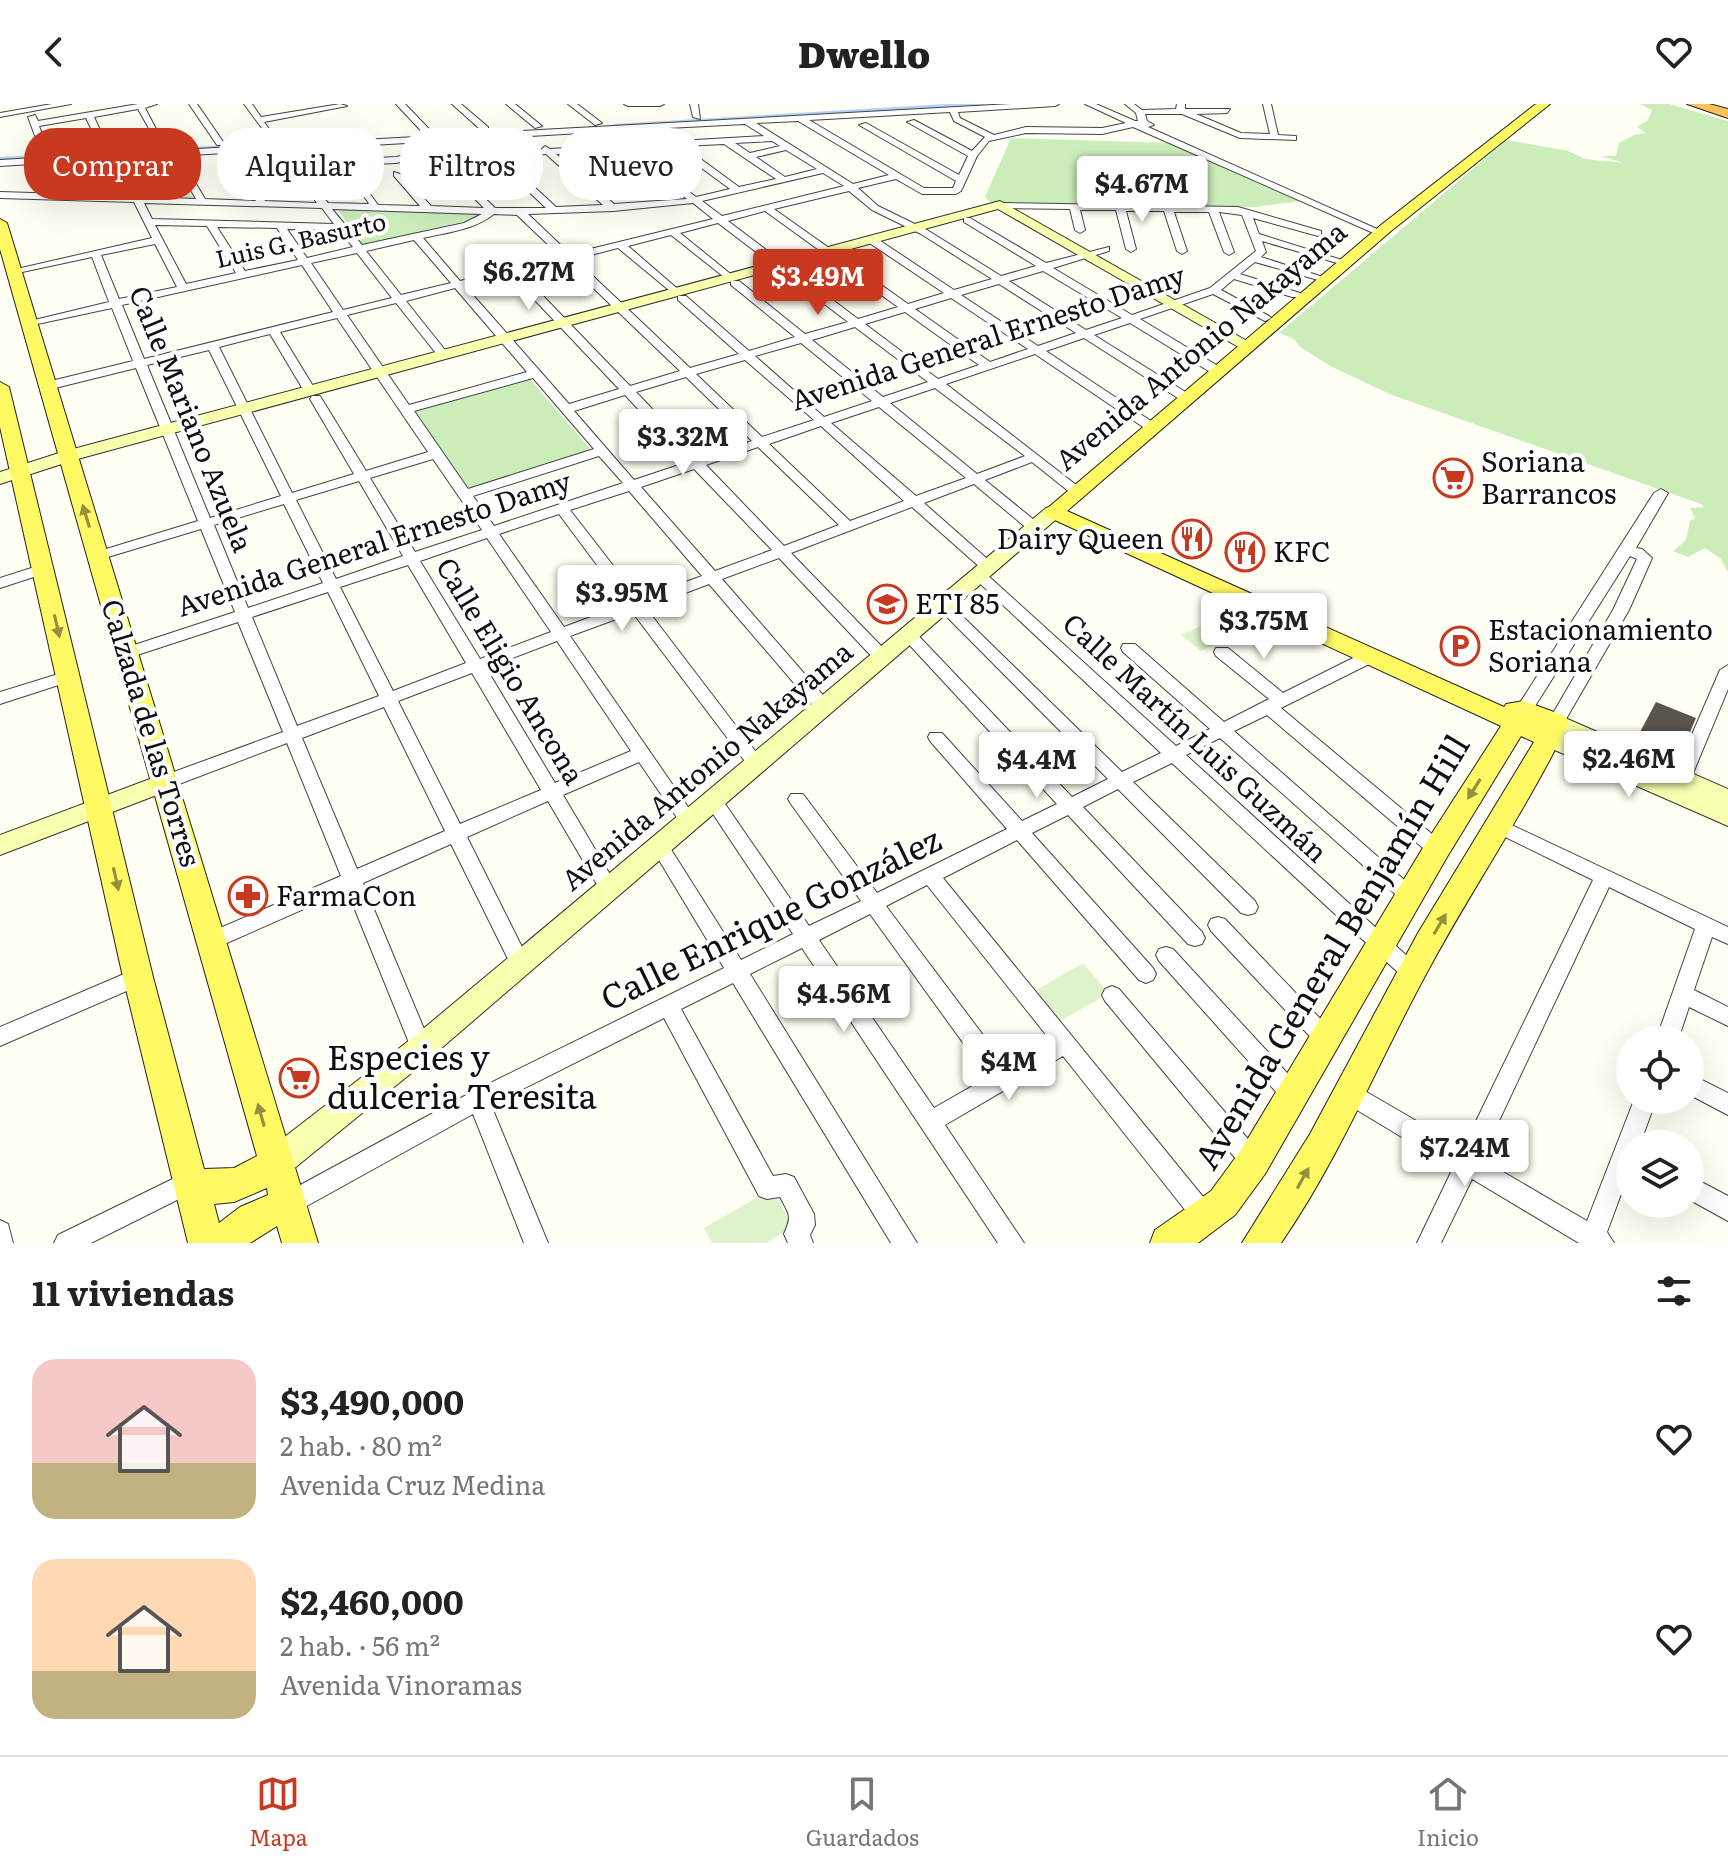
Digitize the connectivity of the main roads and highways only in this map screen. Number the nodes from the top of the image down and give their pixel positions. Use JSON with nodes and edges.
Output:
{"nodes":[{"id":1,"x":1544,"y":104,"type":"edge"},
{"id":2,"x":1694,"y":104,"type":"edge"},
{"id":3,"x":1706,"y":104,"type":"edge"},
{"id":4,"x":1727,"y":108,"type":"edge"},
{"id":5,"x":0,"y":223,"type":"edge"},
{"id":6,"x":1,"y":393,"type":"edge"},
{"id":7,"x":1509,"y":714,"type":"junction"},
{"id":8,"x":275,"y":1164,"type":"junction"},
{"id":9,"x":189,"y":1182,"type":"junction"},
{"id":10,"x":288,"y":1204,"type":"junction"},
{"id":11,"x":206,"y":1243,"type":"edge"},
{"id":12,"x":222,"y":1243,"type":"edge"},
{"id":13,"x":300,"y":1243,"type":"edge"},
{"id":14,"x":1168,"y":1243,"type":"edge"},
{"id":15,"x":1260,"y":1243,"type":"edge"}],
"edges":[{"from":1,"to":7,"type":"main road","name":"Avenida Antonio Nakayama"},
{"from":2,"to":4,"type":"highway"},
{"from":3,"to":4,"type":"highway"},
{"from":8,"to":5,"type":"main road","name":"Calzada de las Torres","one_way":true},
{"from":6,"to":9,"type":"main road","name":"Calzada de las Torres","one_way":true},
{"from":7,"to":14,"type":"main road","name":"Avenida General Benjamín Hill","one_way":true},
{"from":15,"to":7,"type":"main road","one_way":true},
{"from":8,"to":9,"type":"main road"},
{"from":8,"to":10,"type":"main road","name":"Calzada de las Torres"},
{"from":9,"to":11,"type":"main road","name":"Calzada de las Torres"},
{"from":10,"to":12,"type":"main road"},
{"from":10,"to":13,"type":"main road","name":"Calzada de las Torres"}]}
